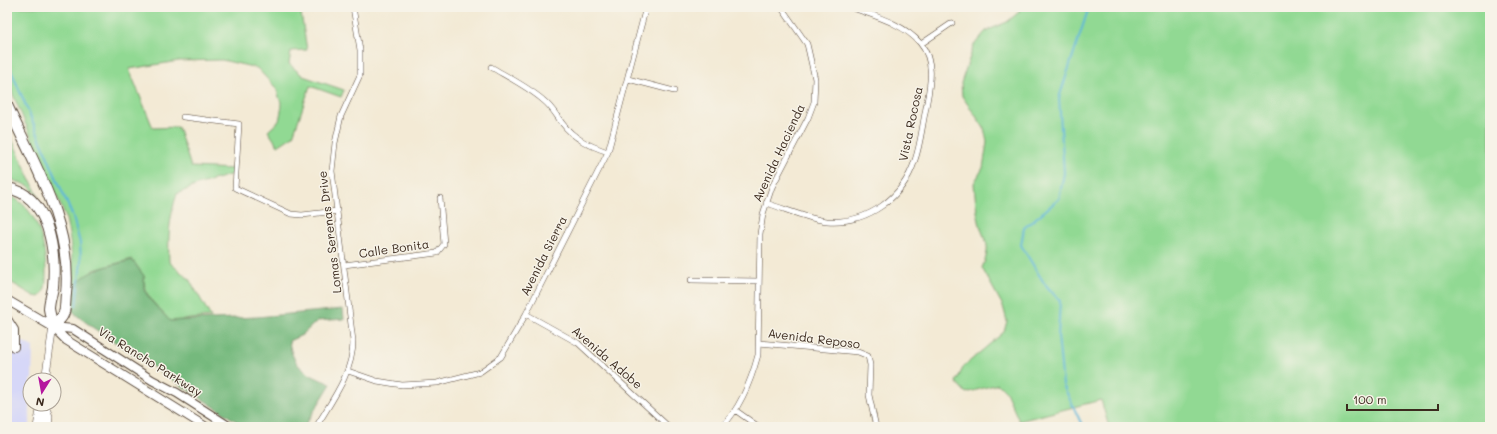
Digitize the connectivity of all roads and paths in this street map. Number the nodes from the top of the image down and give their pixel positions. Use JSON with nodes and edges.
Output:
{"nodes":[{"id":1,"x":353,"y":7,"type":"edge"},
{"id":2,"x":646,"y":7,"type":"edge"},
{"id":3,"x":850,"y":7,"type":"edge"},
{"id":4,"x":784,"y":8,"type":"edge"},
{"id":5,"x":952,"y":23,"type":"dead end"},
{"id":6,"x":921,"y":44,"type":"junction"},
{"id":7,"x":492,"y":67,"type":"dead end"},
{"id":8,"x":628,"y":79,"type":"junction"},
{"id":9,"x":674,"y":91,"type":"dead end"},
{"id":10,"x":7,"y":105,"type":"edge"},
{"id":11,"x":183,"y":117,"type":"dead end"},
{"id":12,"x":608,"y":152,"type":"junction"},
{"id":13,"x":7,"y":188,"type":"edge"},
{"id":14,"x":440,"y":198,"type":"dead end"},
{"id":15,"x":766,"y":203,"type":"junction"},
{"id":16,"x":337,"y":211,"type":"junction"},
{"id":17,"x":344,"y":265,"type":"junction"},
{"id":18,"x":691,"y":280,"type":"dead end"},
{"id":19,"x":759,"y":281,"type":"junction"},
{"id":20,"x":7,"y":300,"type":"edge"},
{"id":21,"x":526,"y":314,"type":"junction"},
{"id":22,"x":7,"y":319,"type":"edge"},
{"id":23,"x":53,"y":327,"type":"junction"},
{"id":24,"x":759,"y":343,"type":"junction"},
{"id":25,"x":14,"y":347,"type":"dead end"},
{"id":26,"x":348,"y":371,"type":"junction"},
{"id":27,"x":46,"y":372,"type":"edge"},
{"id":28,"x":735,"y":410,"type":"junction"},
{"id":29,"x":40,"y":412,"type":"edge"},
{"id":30,"x":42,"y":412,"type":"edge"},
{"id":31,"x":47,"y":412,"type":"edge"},
{"id":32,"x":37,"y":427,"type":"edge"},
{"id":33,"x":43,"y":427,"type":"edge"},
{"id":34,"x":48,"y":427,"type":"edge"},
{"id":35,"x":206,"y":427,"type":"edge"},
{"id":36,"x":230,"y":427,"type":"edge"},
{"id":37,"x":316,"y":427,"type":"edge"},
{"id":38,"x":669,"y":427,"type":"edge"},
{"id":39,"x":722,"y":427,"type":"edge"},
{"id":40,"x":759,"y":427,"type":"edge"},
{"id":41,"x":876,"y":427,"type":"edge"}],
"edges":[{"from":1,"to":16,"type":"street","name":"Lomas Serenas Drive"},
{"from":2,"to":8,"type":"street","name":"Avenida Sierra"},
{"from":3,"to":6,"type":"street","name":"Vista Rocosa"},
{"from":4,"to":15,"type":"street","name":"Avenida Hacienda"},
{"from":5,"to":6,"type":"street"},
{"from":6,"to":15,"type":"street","name":"Vista Rocosa"},
{"from":7,"to":12,"type":"street"},
{"from":8,"to":9,"type":"street"},
{"from":8,"to":12,"type":"street","name":"Avenida Sierra"},
{"from":10,"to":23,"type":"highway"},
{"from":11,"to":16,"type":"street"},
{"from":12,"to":21,"type":"street","name":"Avenida Sierra"},
{"from":13,"to":23,"type":"highway"},
{"from":14,"to":17,"type":"street","name":"Calle Bonita"},
{"from":15,"to":19,"type":"street","name":"Avenida Hacienda"},
{"from":16,"to":17,"type":"street","name":"Lomas Serenas Drive"},
{"from":17,"to":26,"type":"street","name":"Lomas Serenas Drive"},
{"from":18,"to":19,"type":"street"},
{"from":19,"to":24,"type":"street","name":"Avenida Hacienda"},
{"from":20,"to":23,"type":"main road","name":"Via Rancho Parkway"},
{"from":21,"to":26,"type":"street","name":"Avenida Sierra"},
{"from":21,"to":38,"type":"street","name":"Avenida Adobe"},
{"from":22,"to":25,"type":"main road"},
{"from":23,"to":27,"type":"main road"},
{"from":23,"to":35,"type":"main road","name":"Via Rancho Parkway"},
{"from":23,"to":36,"type":"main road","name":"Via Rancho Parkway"},
{"from":24,"to":28,"type":"street","name":"Avenida Hacienda"},
{"from":24,"to":41,"type":"street","name":"Avenida Reposo"},
{"from":26,"to":37,"type":"street","name":"Lomas Serenas Drive"},
{"from":28,"to":39,"type":"street","name":"Avenida Hacienda"},
{"from":28,"to":40,"type":"street"},
{"from":29,"to":32,"type":"main road"},
{"from":30,"to":33,"type":"main road"},
{"from":31,"to":34,"type":"main road"}]}
